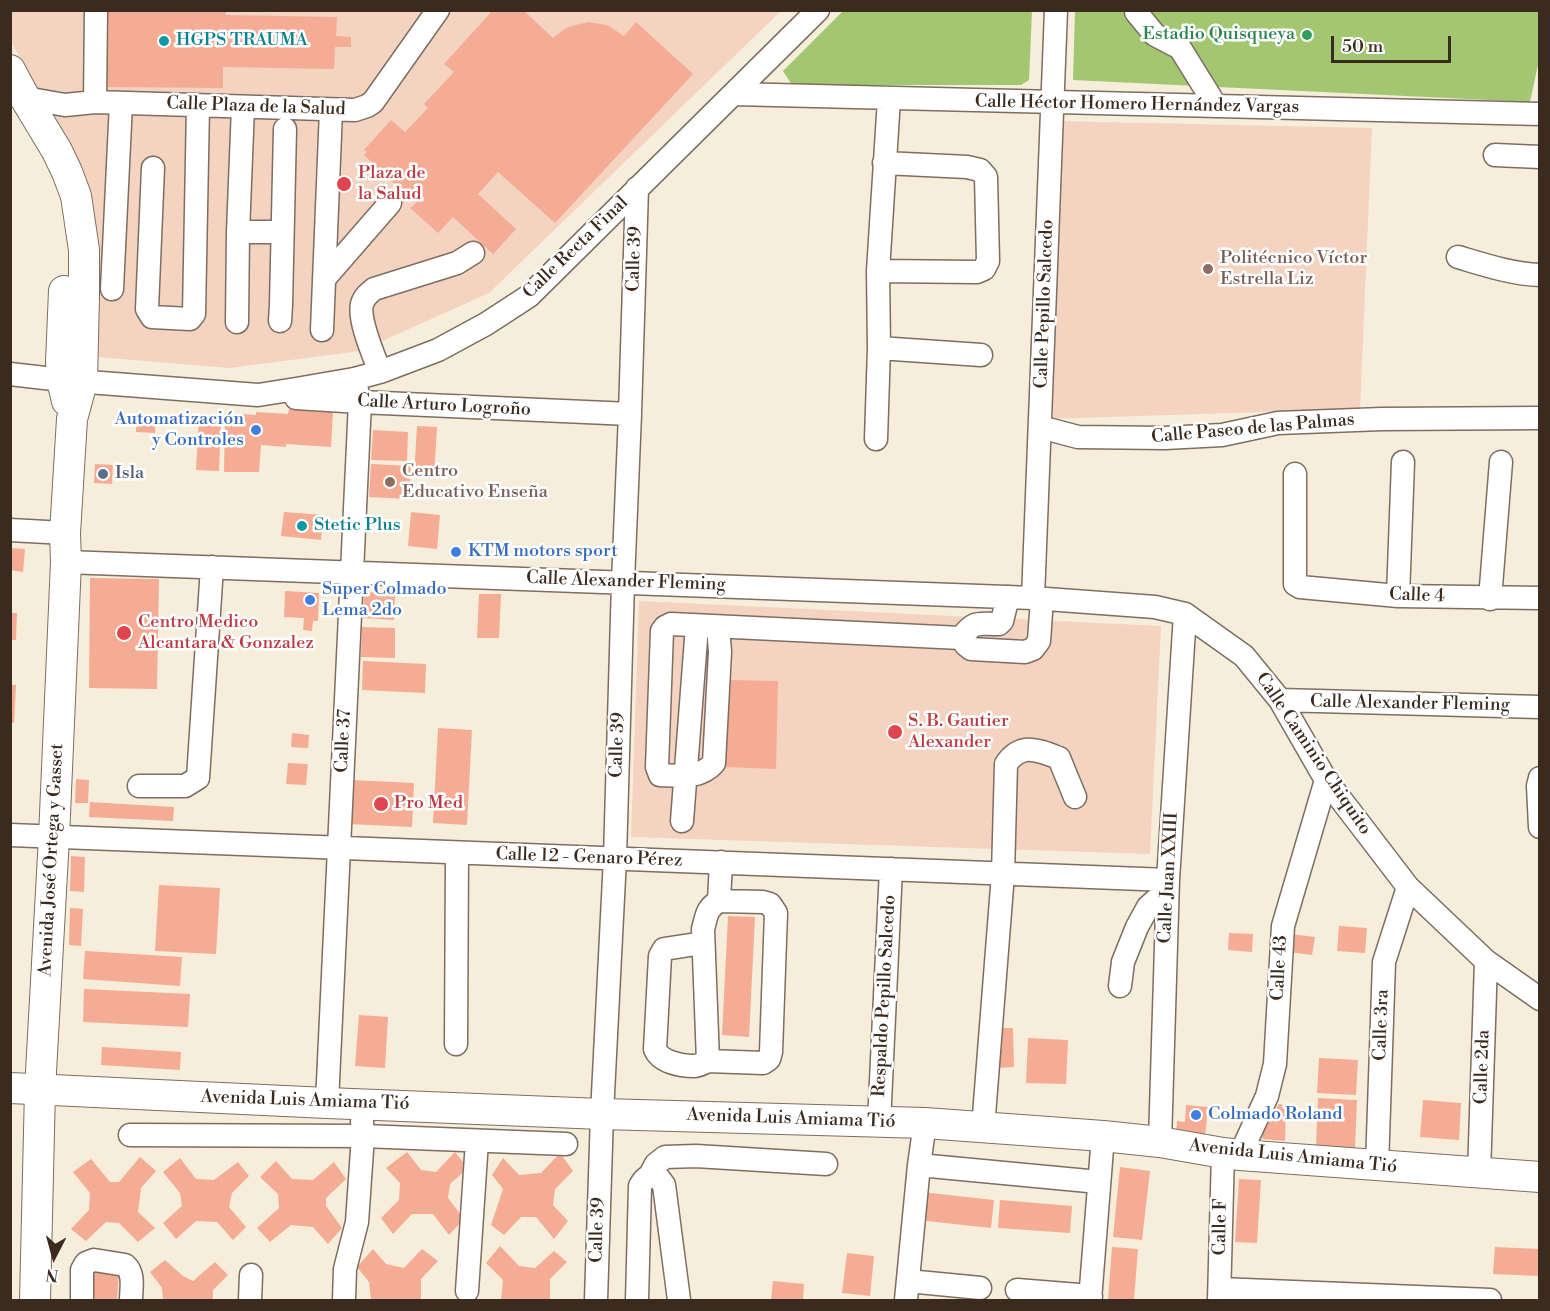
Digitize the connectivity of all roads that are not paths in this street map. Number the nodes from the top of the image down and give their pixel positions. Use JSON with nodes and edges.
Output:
{"nodes":[{"id":1,"x":96,"y":10,"type":"edge"},
{"id":2,"x":438,"y":10,"type":"edge"},
{"id":3,"x":818,"y":10,"type":"edge"},
{"id":4,"x":1056,"y":10,"type":"edge"},
{"id":5,"x":1136,"y":10,"type":"edge"},
{"id":6,"x":10,"y":70,"type":"edge"},
{"id":7,"x":734,"y":94,"type":"junction"},
{"id":8,"x":15,"y":96,"type":"edge"},
{"id":9,"x":889,"y":99,"type":"junction"},
{"id":10,"x":95,"y":102,"type":"junction"},
{"id":11,"x":121,"y":103,"type":"junction"},
{"id":12,"x":1053,"y":103,"type":"junction"},
{"id":13,"x":198,"y":106,"type":"junction"},
{"id":14,"x":243,"y":106,"type":"junction"},
{"id":15,"x":1213,"y":106,"type":"junction"},
{"id":16,"x":1538,"y":107,"type":"edge"},
{"id":17,"x":332,"y":110,"type":"junction"},
{"id":18,"x":285,"y":129,"type":"dead end"},
{"id":19,"x":1495,"y":155,"type":"dead end"},
{"id":20,"x":1539,"y":157,"type":"edge"},
{"id":21,"x":884,"y":163,"type":"junction"},
{"id":22,"x":153,"y":168,"type":"dead end"},
{"id":23,"x":638,"y":188,"type":"junction"},
{"id":24,"x":390,"y":203,"type":"dead end"},
{"id":25,"x":151,"y":231,"type":"junction"},
{"id":26,"x":114,"y":232,"type":"junction"},
{"id":27,"x":238,"y":232,"type":"junction"},
{"id":28,"x":282,"y":232,"type":"junction"},
{"id":29,"x":473,"y":253,"type":"dead end"},
{"id":30,"x":1458,"y":257,"type":"dead end"},
{"id":31,"x":878,"y":271,"type":"junction"},
{"id":32,"x":1539,"y":275,"type":"edge"},
{"id":33,"x":324,"y":279,"type":"junction"},
{"id":34,"x":112,"y":289,"type":"dead end"},
{"id":35,"x":280,"y":321,"type":"dead end"},
{"id":36,"x":237,"y":322,"type":"dead end"},
{"id":37,"x":322,"y":330,"type":"dead end"},
{"id":38,"x":879,"y":348,"type":"junction"},
{"id":39,"x":981,"y":355,"type":"dead end"},
{"id":40,"x":380,"y":372,"type":"junction"},
{"id":41,"x":10,"y":374,"type":"edge"},
{"id":42,"x":354,"y":379,"type":"junction"},
{"id":43,"x":72,"y":381,"type":"junction"},
{"id":44,"x":258,"y":395,"type":"junction"},
{"id":45,"x":360,"y":402,"type":"junction"},
{"id":46,"x":630,"y":414,"type":"junction"},
{"id":47,"x":1539,"y":418,"type":"edge"},
{"id":48,"x":1040,"y":428,"type":"junction"},
{"id":49,"x":876,"y":439,"type":"dead end"},
{"id":50,"x":1403,"y":462,"type":"dead end"},
{"id":51,"x":1501,"y":462,"type":"dead end"},
{"id":52,"x":1295,"y":474,"type":"dead end"},
{"id":53,"x":10,"y":530,"type":"edge"},
{"id":54,"x":65,"y":547,"type":"junction"},
{"id":55,"x":212,"y":567,"type":"junction"},
{"id":56,"x":352,"y":572,"type":"junction"},
{"id":57,"x":623,"y":582,"type":"junction"},
{"id":58,"x":1398,"y":596,"type":"junction"},
{"id":59,"x":1008,"y":597,"type":"junction"},
{"id":60,"x":1037,"y":598,"type":"junction"},
{"id":61,"x":1539,"y":598,"type":"edge"},
{"id":62,"x":1490,"y":599,"type":"junction"},
{"id":63,"x":1185,"y":614,"type":"junction"},
{"id":64,"x":707,"y":626,"type":"junction"},
{"id":65,"x":961,"y":638,"type":"junction"},
{"id":66,"x":1280,"y":700,"type":"junction"},
{"id":67,"x":1539,"y":707,"type":"edge"},
{"id":68,"x":686,"y":776,"type":"junction"},
{"id":69,"x":1539,"y":778,"type":"edge"},
{"id":70,"x":1326,"y":780,"type":"junction"},
{"id":71,"x":139,"y":786,"type":"dead end"},
{"id":72,"x":1075,"y":797,"type":"dead end"},
{"id":73,"x":682,"y":821,"type":"dead end"},
{"id":74,"x":1539,"y":827,"type":"edge"},
{"id":75,"x":10,"y":835,"type":"edge"},
{"id":76,"x":54,"y":837,"type":"junction"},
{"id":77,"x":339,"y":847,"type":"junction"},
{"id":78,"x":457,"y":853,"type":"junction"},
{"id":79,"x":615,"y":858,"type":"junction"},
{"id":80,"x":721,"y":862,"type":"junction"},
{"id":81,"x":891,"y":869,"type":"junction"},
{"id":82,"x":1003,"y":874,"type":"junction"},
{"id":83,"x":1408,"y":887,"type":"junction"},
{"id":84,"x":1167,"y":888,"type":"junction"},
{"id":85,"x":719,"y":901,"type":"junction"},
{"id":86,"x":703,"y":944,"type":"junction"},
{"id":87,"x":1486,"y":961,"type":"junction"},
{"id":88,"x":1120,"y":986,"type":"dead end"},
{"id":89,"x":1539,"y":999,"type":"edge"},
{"id":90,"x":456,"y":1044,"type":"dead end"},
{"id":91,"x":708,"y":1061,"type":"junction"},
{"id":92,"x":10,"y":1088,"type":"edge"},
{"id":93,"x":40,"y":1090,"type":"junction"},
{"id":94,"x":327,"y":1103,"type":"junction"},
{"id":95,"x":362,"y":1104,"type":"junction"},
{"id":96,"x":602,"y":1114,"type":"junction"},
{"id":97,"x":879,"y":1122,"type":"junction"},
{"id":98,"x":925,"y":1123,"type":"junction"},
{"id":99,"x":984,"y":1128,"type":"junction"},
{"id":100,"x":130,"y":1135,"type":"dead end"},
{"id":101,"x":363,"y":1136,"type":"junction"},
{"id":102,"x":1103,"y":1136,"type":"junction"},
{"id":103,"x":477,"y":1141,"type":"junction"},
{"id":104,"x":1160,"y":1142,"type":"junction"},
{"id":105,"x":566,"y":1143,"type":"dead end"},
{"id":106,"x":1232,"y":1154,"type":"junction"},
{"id":107,"x":826,"y":1164,"type":"dead end"},
{"id":108,"x":919,"y":1165,"type":"junction"},
{"id":109,"x":1377,"y":1166,"type":"junction"},
{"id":110,"x":1479,"y":1174,"type":"junction"},
{"id":111,"x":650,"y":1175,"type":"junction"},
{"id":112,"x":1539,"y":1177,"type":"edge"},
{"id":113,"x":1099,"y":1182,"type":"junction"},
{"id":114,"x":251,"y":1275,"type":"dead end"},
{"id":115,"x":980,"y":1288,"type":"dead end"},
{"id":116,"x":1017,"y":1290,"type":"dead end"},
{"id":117,"x":467,"y":1291,"type":"dead end"},
{"id":118,"x":907,"y":1291,"type":"edge"},
{"id":119,"x":1220,"y":1295,"type":"edge"},
{"id":120,"x":1091,"y":1298,"type":"edge"},
{"id":121,"x":1360,"y":1298,"type":"edge"},
{"id":122,"x":35,"y":1300,"type":"edge"},
{"id":123,"x":82,"y":1300,"type":"edge"},
{"id":124,"x":131,"y":1300,"type":"edge"},
{"id":125,"x":250,"y":1300,"type":"edge"},
{"id":126,"x":344,"y":1300,"type":"edge"},
{"id":127,"x":596,"y":1300,"type":"edge"},
{"id":128,"x":638,"y":1300,"type":"edge"},
{"id":129,"x":679,"y":1300,"type":"edge"},
{"id":130,"x":1484,"y":1300,"type":"edge"},
{"id":131,"x":1490,"y":1300,"type":"edge"}],
"edges":[{"from":1,"to":10,"type":"street"},
{"from":2,"to":17,"type":"street","name":"Calle Plaza de la Salud"},
{"from":3,"to":7,"type":"street","name":"Calle Recta Final"},
{"from":4,"to":12,"type":"street","name":"Calle Pepillo Salcedo"},
{"from":5,"to":15,"type":"street"},
{"from":6,"to":8,"type":"main road","name":"Avenida José Ortega y Gasset"},
{"from":7,"to":9,"type":"street","name":"Calle Héctor Homero Hernández Vargas"},
{"from":7,"to":23,"type":"street","name":"Calle Recta Final"},
{"from":8,"to":10,"type":"street","name":"Calle Plaza de la Salud"},
{"from":8,"to":43,"type":"main road","name":"Avenida José Ortega y Gasset"},
{"from":9,"to":12,"type":"street","name":"Calle Héctor Homero Hernández Vargas"},
{"from":9,"to":21,"type":"street"},
{"from":10,"to":11,"type":"street","name":"Calle Plaza de la Salud"},
{"from":11,"to":13,"type":"street","name":"Calle Plaza de la Salud"},
{"from":11,"to":26,"type":"street"},
{"from":12,"to":15,"type":"street","name":"Calle Héctor Homero Hernández Vargas"},
{"from":12,"to":48,"type":"street","name":"Calle Pepillo Salcedo"},
{"from":13,"to":14,"type":"street","name":"Calle Plaza de la Salud"},
{"from":13,"to":25,"type":"street"},
{"from":14,"to":17,"type":"street","name":"Calle Plaza de la Salud"},
{"from":14,"to":27,"type":"street"},
{"from":15,"to":16,"type":"street","name":"Calle Héctor Homero Hernández Vargas"},
{"from":17,"to":33,"type":"street"},
{"from":18,"to":28,"type":"street"},
{"from":19,"to":20,"type":"street"},
{"from":21,"to":31,"type":"street"},
{"from":21,"to":31,"type":"street"},
{"from":22,"to":25,"type":"street"},
{"from":23,"to":40,"type":"street","name":"Calle Recta Final"},
{"from":23,"to":46,"type":"street","name":"Calle 39"},
{"from":24,"to":33,"type":"street"},
{"from":25,"to":26,"type":"street"},
{"from":26,"to":34,"type":"street"},
{"from":27,"to":28,"type":"street"},
{"from":27,"to":36,"type":"street"},
{"from":28,"to":35,"type":"street"},
{"from":29,"to":40,"type":"street"},
{"from":30,"to":32,"type":"street"},
{"from":31,"to":38,"type":"street"},
{"from":33,"to":37,"type":"street"},
{"from":38,"to":39,"type":"street"},
{"from":38,"to":49,"type":"street"},
{"from":40,"to":42,"type":"street","name":"Calle Recta Final"},
{"from":41,"to":43,"type":"street"},
{"from":42,"to":44,"type":"street","name":"Calle Recta Final"},
{"from":42,"to":45,"type":"street","name":"Calle 37"},
{"from":43,"to":44,"type":"street","name":"Calle Recta Final"},
{"from":43,"to":54,"type":"main road","name":"Avenida José Ortega y Gasset"},
{"from":44,"to":45,"type":"street","name":"Calle Arturo Logroño"},
{"from":45,"to":46,"type":"street","name":"Calle Arturo Logroño"},
{"from":45,"to":56,"type":"street","name":"Calle 37"},
{"from":46,"to":57,"type":"street","name":"Calle 39"},
{"from":47,"to":48,"type":"street","name":"Calle Paseo de las Palmas"},
{"from":48,"to":60,"type":"street","name":"Calle Pepillo Salcedo"},
{"from":50,"to":58,"type":"street"},
{"from":51,"to":62,"type":"street"},
{"from":52,"to":58,"type":"street","name":"Calle 4"},
{"from":53,"to":54,"type":"street","name":"Calle Alexander Fleming"},
{"from":54,"to":55,"type":"street","name":"Calle Alexander Fleming"},
{"from":54,"to":76,"type":"main road","name":"Avenida José Ortega y Gasset"},
{"from":55,"to":56,"type":"street","name":"Calle Alexander Fleming"},
{"from":55,"to":71,"type":"street"},
{"from":56,"to":57,"type":"street","name":"Calle Alexander Fleming"},
{"from":56,"to":77,"type":"street","name":"Calle 37"},
{"from":57,"to":59,"type":"street","name":"Calle Alexander Fleming"},
{"from":57,"to":79,"type":"street","name":"Calle 39"},
{"from":58,"to":62,"type":"street","name":"Calle 4"},
{"from":59,"to":60,"type":"street","name":"Calle Alexander Fleming"},
{"from":59,"to":65,"type":"street"},
{"from":60,"to":63,"type":"street","name":"Calle Alexander Fleming"},
{"from":60,"to":65,"type":"street","name":"Calle Pepillo Salcedo"},
{"from":61,"to":62,"type":"street","name":"Calle 4"},
{"from":63,"to":66,"type":"street","name":"Calle Caminio Chiquito"},
{"from":63,"to":84,"type":"street","name":"Calle Juan XXIII"},
{"from":64,"to":65,"type":"street"},
{"from":64,"to":68,"type":"street"},
{"from":64,"to":68,"type":"street"},
{"from":66,"to":67,"type":"street","name":"Calle Alexander Fleming"},
{"from":66,"to":70,"type":"street","name":"Calle Caminio Chiquito"},
{"from":68,"to":73,"type":"street"},
{"from":69,"to":74,"type":"street"},
{"from":70,"to":83,"type":"street","name":"Calle Caminio Chiquito"},
{"from":70,"to":106,"type":"street","name":"Calle 43"},
{"from":72,"to":82,"type":"street"},
{"from":75,"to":76,"type":"street","name":"Calle 12 - Genaro Pérez"},
{"from":76,"to":77,"type":"street","name":"Calle 12 - Genaro Pérez"},
{"from":76,"to":93,"type":"main road","name":"Avenida José Ortega y Gasset"},
{"from":77,"to":78,"type":"street","name":"Calle 12 - Genaro Pérez"},
{"from":77,"to":94,"type":"street","name":"Calle 37"},
{"from":78,"to":79,"type":"street","name":"Calle 12 - Genaro Pérez"},
{"from":78,"to":90,"type":"street"},
{"from":79,"to":80,"type":"street","name":"Calle 12 - Genaro Pérez"},
{"from":79,"to":96,"type":"street","name":"Calle 39"},
{"from":80,"to":81,"type":"street","name":"Calle 12 - Genaro Pérez"},
{"from":80,"to":85,"type":"street"},
{"from":81,"to":82,"type":"street","name":"Calle 12 - Genaro Pérez"},
{"from":81,"to":97,"type":"street","name":"Respaldo Pepillo Salcedo"},
{"from":82,"to":84,"type":"street","name":"Calle 12 - Genaro Pérez"},
{"from":82,"to":99,"type":"street"},
{"from":83,"to":87,"type":"street","name":"Calle Caminio Chiquito"},
{"from":83,"to":109,"type":"street","name":"Calle 3ra"},
{"from":84,"to":88,"type":"street"},
{"from":84,"to":104,"type":"street","name":"Calle Juan XXIII"},
{"from":85,"to":86,"type":"street"},
{"from":85,"to":91,"type":"street"},
{"from":86,"to":91,"type":"street"},
{"from":86,"to":91,"type":"street"},
{"from":87,"to":89,"type":"street","name":"Calle Caminio Chiquito"},
{"from":87,"to":110,"type":"street","name":"Calle 2da"},
{"from":92,"to":93,"type":"main road","name":"Avenida Luis Amiama Tió"},
{"from":93,"to":94,"type":"main road","name":"Avenida Luis Amiama Tió"},
{"from":93,"to":122,"type":"main road","name":"Avenida José Ortega y Gasset"},
{"from":94,"to":95,"type":"main road","name":"Avenida Luis Amiama Tió"},
{"from":95,"to":96,"type":"main road","name":"Avenida Luis Amiama Tió"},
{"from":95,"to":101,"type":"street"},
{"from":96,"to":97,"type":"main road","name":"Avenida Luis Amiama Tió"},
{"from":96,"to":127,"type":"street","name":"Calle 39"},
{"from":97,"to":98,"type":"main road","name":"Avenida Luis Amiama Tió"},
{"from":98,"to":99,"type":"main road","name":"Avenida Luis Amiama Tió"},
{"from":98,"to":108,"type":"street"},
{"from":99,"to":102,"type":"main road","name":"Avenida Luis Amiama Tió"},
{"from":100,"to":101,"type":"street"},
{"from":101,"to":103,"type":"street"},
{"from":101,"to":126,"type":"street"},
{"from":102,"to":104,"type":"main road","name":"Avenida Luis Amiama Tió"},
{"from":102,"to":113,"type":"street"},
{"from":103,"to":105,"type":"street"},
{"from":103,"to":117,"type":"street"},
{"from":104,"to":106,"type":"main road","name":"Avenida Luis Amiama Tió"},
{"from":106,"to":109,"type":"main road","name":"Avenida Luis Amiama Tió"},
{"from":106,"to":119,"type":"street","name":"Calle F"},
{"from":107,"to":111,"type":"street"},
{"from":108,"to":113,"type":"street"},
{"from":108,"to":118,"type":"street"},
{"from":109,"to":110,"type":"main road","name":"Avenida Luis Amiama Tió"},
{"from":110,"to":112,"type":"main road","name":"Avenida Luis Amiama Tió"},
{"from":111,"to":128,"type":"street"},
{"from":111,"to":129,"type":"street"},
{"from":113,"to":120,"type":"street"},
{"from":114,"to":125,"type":"street"},
{"from":115,"to":118,"type":"street"},
{"from":116,"to":120,"type":"street"},
{"from":119,"to":121,"type":"street"},
{"from":121,"to":130,"type":"street"},
{"from":123,"to":124,"type":"street"},
{"from":130,"to":131,"type":"street"}]}
